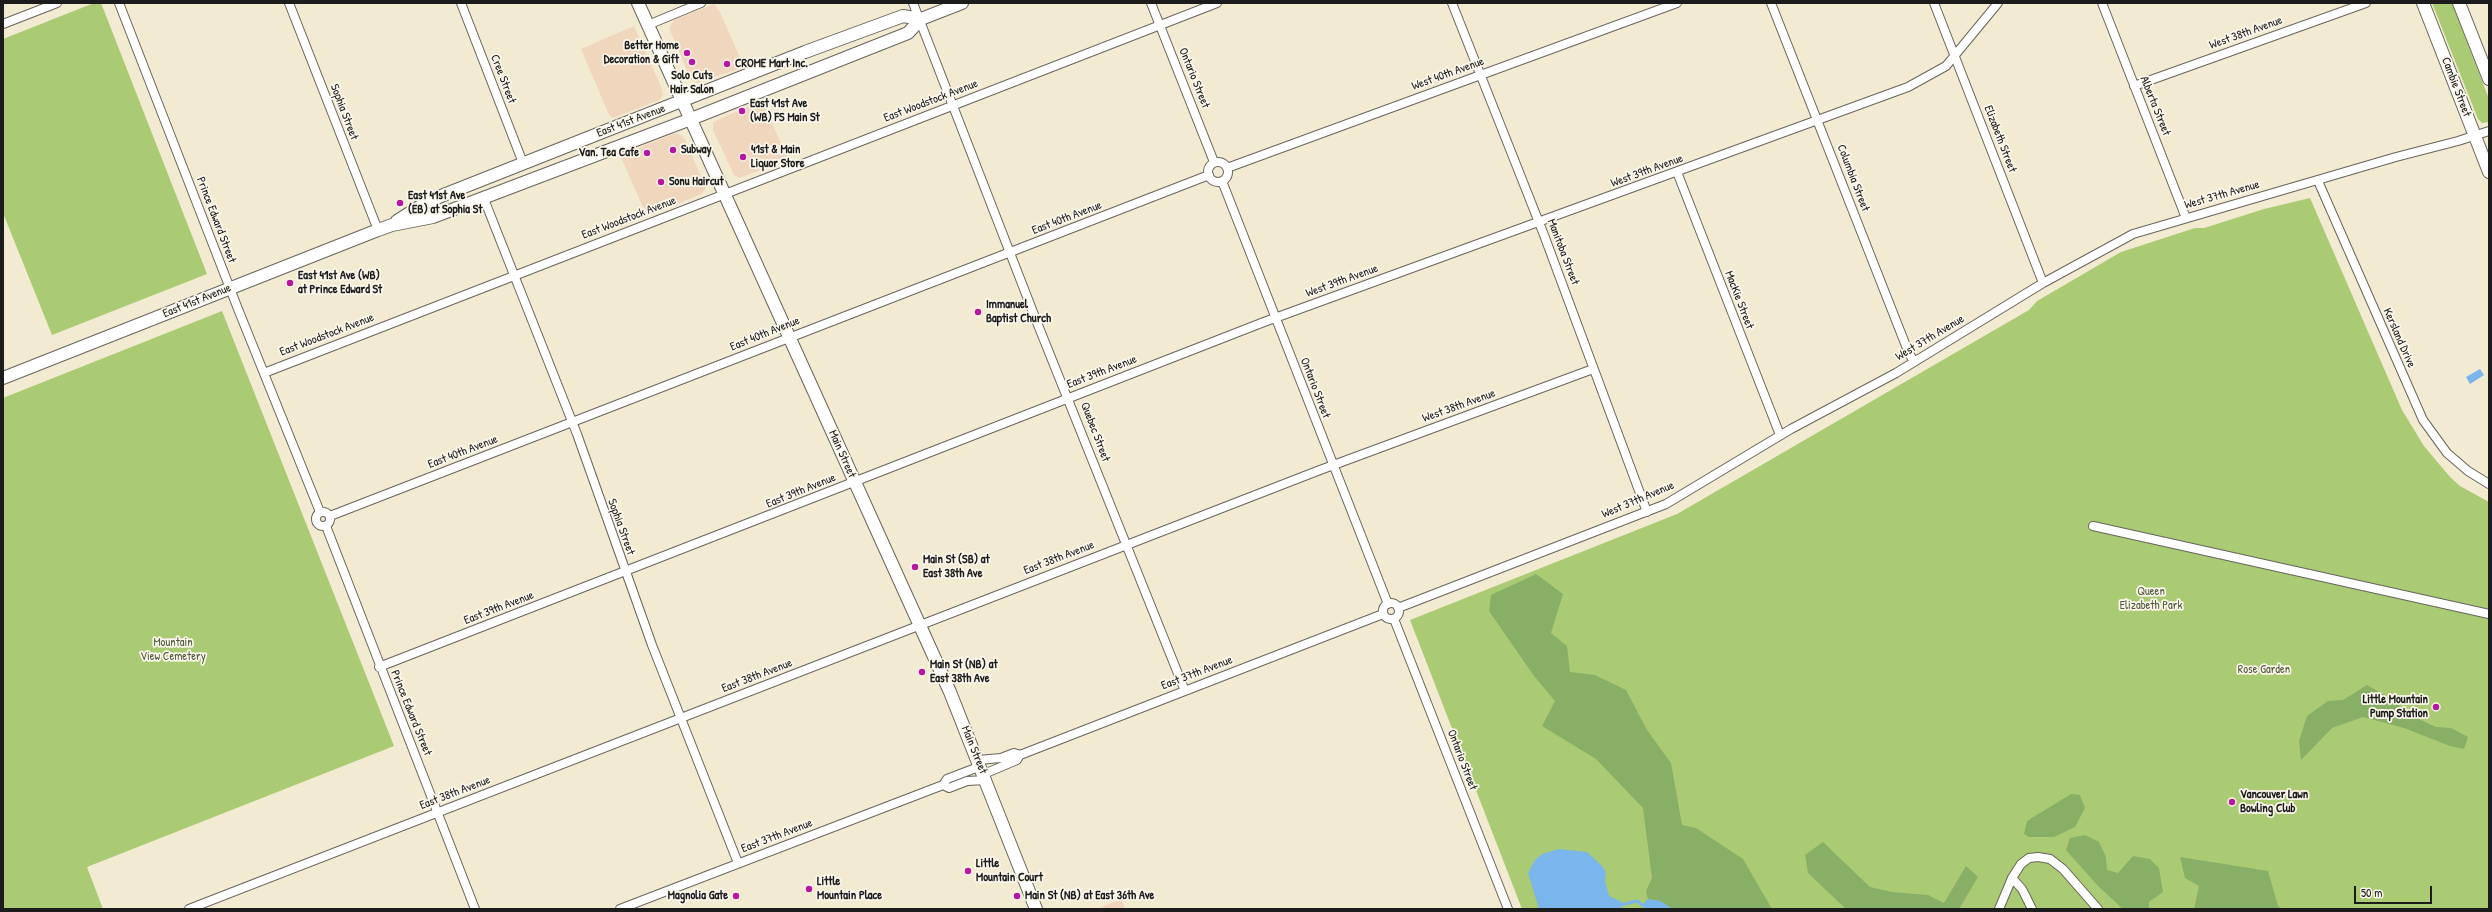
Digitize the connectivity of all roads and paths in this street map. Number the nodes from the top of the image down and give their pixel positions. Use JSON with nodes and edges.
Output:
{"nodes":[{"id":1,"x":57,"y":3,"type":"edge"},
{"id":2,"x":119,"y":3,"type":"edge"},
{"id":3,"x":289,"y":3,"type":"edge"},
{"id":4,"x":460,"y":3,"type":"edge"},
{"id":5,"x":638,"y":3,"type":"edge"},
{"id":6,"x":701,"y":3,"type":"edge"},
{"id":7,"x":913,"y":3,"type":"edge"},
{"id":8,"x":962,"y":3,"type":"edge"},
{"id":9,"x":1151,"y":3,"type":"edge"},
{"id":10,"x":1217,"y":3,"type":"edge"},
{"id":11,"x":1452,"y":3,"type":"edge"},
{"id":12,"x":1677,"y":3,"type":"edge"},
{"id":13,"x":1771,"y":3,"type":"edge"},
{"id":14,"x":1934,"y":3,"type":"edge"},
{"id":15,"x":1998,"y":3,"type":"edge"},
{"id":16,"x":2102,"y":3,"type":"edge"},
{"id":17,"x":2366,"y":3,"type":"edge"},
{"id":18,"x":2423,"y":3,"type":"edge"},
{"id":19,"x":2459,"y":3,"type":"edge"},
{"id":20,"x":920,"y":19,"type":"junction"},
{"id":21,"x":3,"y":24,"type":"edge"},
{"id":22,"x":1160,"y":24,"type":"junction"},
{"id":23,"x":648,"y":25,"type":"junction"},
{"id":24,"x":1955,"y":56,"type":"junction"},
{"id":25,"x":1481,"y":75,"type":"junction"},
{"id":26,"x":2489,"y":79,"type":"edge"},
{"id":27,"x":2134,"y":86,"type":"junction"},
{"id":28,"x":683,"y":101,"type":"junction"},
{"id":29,"x":954,"y":105,"type":"junction"},
{"id":30,"x":691,"y":119,"type":"junction"},
{"id":31,"x":1819,"y":121,"type":"junction"},
{"id":32,"x":2489,"y":131,"type":"edge"},
{"id":33,"x":2475,"y":136,"type":"junction"},
{"id":34,"x":1214,"y":162,"type":"junction"},
{"id":35,"x":523,"y":164,"type":"junction"},
{"id":36,"x":1227,"y":168,"type":"junction"},
{"id":37,"x":1677,"y":172,"type":"junction"},
{"id":38,"x":2489,"y":172,"type":"edge"},
{"id":39,"x":1209,"y":175,"type":"junction"},
{"id":40,"x":1222,"y":180,"type":"junction"},
{"id":41,"x":2318,"y":181,"type":"junction"},
{"id":42,"x":724,"y":194,"type":"junction"},
{"id":43,"x":484,"y":199,"type":"junction"},
{"id":44,"x":2186,"y":218,"type":"junction"},
{"id":45,"x":1539,"y":223,"type":"junction"},
{"id":46,"x":392,"y":225,"type":"junction"},
{"id":47,"x":378,"y":230,"type":"junction"},
{"id":48,"x":1011,"y":252,"type":"junction"},
{"id":49,"x":514,"y":275,"type":"junction"},
{"id":50,"x":2043,"y":283,"type":"junction"},
{"id":51,"x":229,"y":288,"type":"junction"},
{"id":52,"x":1275,"y":318,"type":"junction"},
{"id":53,"x":789,"y":337,"type":"junction"},
{"id":54,"x":1914,"y":362,"type":"junction"},
{"id":55,"x":1593,"y":369,"type":"junction"},
{"id":56,"x":264,"y":373,"type":"junction"},
{"id":57,"x":3,"y":378,"type":"edge"},
{"id":58,"x":1068,"y":398,"type":"junction"},
{"id":59,"x":572,"y":423,"type":"junction"},
{"id":60,"x":1780,"y":436,"type":"junction"},
{"id":61,"x":1333,"y":465,"type":"junction"},
{"id":62,"x":855,"y":483,"type":"junction"},
{"id":63,"x":2489,"y":484,"type":"edge"},
{"id":64,"x":320,"y":512,"type":"junction"},
{"id":65,"x":1648,"y":512,"type":"junction"},
{"id":66,"x":330,"y":516,"type":"junction"},
{"id":67,"x":326,"y":526,"type":"junction"},
{"id":68,"x":2093,"y":526,"type":"dead end"},
{"id":69,"x":1126,"y":545,"type":"junction"},
{"id":70,"x":625,"y":572,"type":"junction"},
{"id":71,"x":1388,"y":604,"type":"junction"},
{"id":72,"x":1398,"y":608,"type":"junction"},
{"id":73,"x":1383,"y":614,"type":"junction"},
{"id":74,"x":2489,"y":614,"type":"edge"},
{"id":75,"x":1394,"y":619,"type":"junction"},
{"id":76,"x":919,"y":625,"type":"junction"},
{"id":77,"x":379,"y":667,"type":"junction"},
{"id":78,"x":1185,"y":691,"type":"junction"},
{"id":79,"x":680,"y":718,"type":"junction"},
{"id":80,"x":1020,"y":755,"type":"junction"},
{"id":81,"x":982,"y":770,"type":"junction"},
{"id":82,"x":943,"y":785,"type":"junction"},
{"id":83,"x":437,"y":812,"type":"junction"},
{"id":84,"x":738,"y":864,"type":"junction"},
{"id":85,"x":2012,"y":878,"type":"junction"},
{"id":86,"x":189,"y":909,"type":"edge"},
{"id":87,"x":475,"y":909,"type":"edge"},
{"id":88,"x":620,"y":909,"type":"edge"},
{"id":89,"x":1036,"y":909,"type":"edge"},
{"id":90,"x":1508,"y":909,"type":"edge"},
{"id":91,"x":1999,"y":909,"type":"edge"},
{"id":92,"x":2032,"y":909,"type":"edge"},
{"id":93,"x":2098,"y":909,"type":"edge"}],
"edges":[{"from":1,"to":21,"type":"street"},
{"from":2,"to":51,"type":"street","name":"Prince Edward Street"},
{"from":3,"to":47,"type":"street","name":"Sophia Street"},
{"from":4,"to":35,"type":"street","name":"Cree Street"},
{"from":5,"to":23,"type":"main road","name":"Main Street"},
{"from":6,"to":23,"type":"street"},
{"from":7,"to":20,"type":"street","name":"Quebec Street"},
{"from":8,"to":20,"type":"main road","name":"East 41st Avenue"},
{"from":9,"to":22,"type":"street","name":"Ontario Street"},
{"from":10,"to":22,"type":"street","name":"East Woodstock Avenue"},
{"from":11,"to":25,"type":"street","name":"Manitoba Street"},
{"from":12,"to":25,"type":"street","name":"West 40th Avenue"},
{"from":13,"to":31,"type":"street","name":"Columbia Street"},
{"from":14,"to":24,"type":"street","name":"Elizabeth Street"},
{"from":15,"to":24,"type":"street","name":"West 39th Avenue"},
{"from":16,"to":27,"type":"street","name":"Alberta Street"},
{"from":17,"to":27,"type":"street","name":"West 38th Avenue"},
{"from":18,"to":33,"type":"main road","name":"Cambie Street"},
{"from":19,"to":26,"type":"main road"},
{"from":20,"to":28,"type":"main road","name":"East 41st Avenue"},
{"from":20,"to":29,"type":"street","name":"Quebec Street"},
{"from":20,"to":30,"type":"main road","name":"East 41st Avenue"},
{"from":22,"to":29,"type":"street","name":"East Woodstock Avenue"},
{"from":22,"to":34,"type":"street","name":"Ontario Street"},
{"from":23,"to":28,"type":"main road","name":"Main Street"},
{"from":24,"to":31,"type":"street","name":"West 39th Avenue"},
{"from":24,"to":50,"type":"street","name":"Elizabeth Street"},
{"from":25,"to":36,"type":"street","name":"West 40th Avenue"},
{"from":25,"to":45,"type":"street","name":"Manitoba Street"},
{"from":27,"to":44,"type":"street","name":"Alberta Street"},
{"from":28,"to":30,"type":"main road","name":"Main Street"},
{"from":28,"to":35,"type":"main road","name":"East 41st Avenue"},
{"from":29,"to":42,"type":"street","name":"East Woodstock Avenue"},
{"from":29,"to":48,"type":"street","name":"Quebec Street"},
{"from":30,"to":42,"type":"main road","name":"Main Street"},
{"from":30,"to":43,"type":"main road","name":"East 41st Avenue"},
{"from":31,"to":37,"type":"street","name":"West 39th Avenue"},
{"from":31,"to":54,"type":"street","name":"Columbia Street"},
{"from":32,"to":33,"type":"street","name":"West 37th Avenue"},
{"from":33,"to":38,"type":"main road","name":"Cambie Street"},
{"from":33,"to":41,"type":"street","name":"West 37th Avenue"},
{"from":34,"to":36,"type":"street"},
{"from":34,"to":39,"type":"street"},
{"from":35,"to":46,"type":"main road","name":"East 41st Avenue"},
{"from":36,"to":40,"type":"street"},
{"from":37,"to":45,"type":"street","name":"West 39th Avenue"},
{"from":37,"to":60,"type":"street","name":"MacKie Street"},
{"from":39,"to":40,"type":"street"},
{"from":39,"to":48,"type":"street","name":"East 40th Avenue"},
{"from":40,"to":52,"type":"street","name":"Ontario Street"},
{"from":41,"to":44,"type":"street","name":"West 37th Avenue"},
{"from":41,"to":63,"type":"street","name":"Kersland Drive"},
{"from":42,"to":49,"type":"street","name":"East Woodstock Avenue"},
{"from":42,"to":53,"type":"main road","name":"Main Street"},
{"from":43,"to":46,"type":"main road","name":"East 41st Avenue"},
{"from":43,"to":49,"type":"street","name":"Sophia Street"},
{"from":44,"to":50,"type":"street","name":"West 37th Avenue"},
{"from":45,"to":52,"type":"street","name":"West 39th Avenue"},
{"from":45,"to":55,"type":"street","name":"Manitoba Street"},
{"from":46,"to":47,"type":"main road","name":"East 41st Avenue"},
{"from":47,"to":51,"type":"main road","name":"East 41st Avenue"},
{"from":48,"to":53,"type":"street","name":"East 40th Avenue"},
{"from":48,"to":58,"type":"street","name":"Quebec Street"},
{"from":49,"to":56,"type":"street","name":"East Woodstock Avenue"},
{"from":49,"to":59,"type":"street","name":"Sophia Street"},
{"from":50,"to":54,"type":"street","name":"West 37th Avenue"},
{"from":51,"to":56,"type":"street","name":"Prince Edward Street"},
{"from":51,"to":57,"type":"main road","name":"East 41st Avenue"},
{"from":52,"to":58,"type":"street","name":"East 39th Avenue"},
{"from":52,"to":61,"type":"street","name":"Ontario Street"},
{"from":53,"to":59,"type":"street","name":"East 40th Avenue"},
{"from":53,"to":62,"type":"main road","name":"Main Street"},
{"from":54,"to":60,"type":"street","name":"West 37th Avenue"},
{"from":55,"to":61,"type":"street","name":"West 38th Avenue"},
{"from":55,"to":65,"type":"street","name":"Manitoba Street"},
{"from":56,"to":64,"type":"street","name":"Prince Edward Street"},
{"from":58,"to":62,"type":"street","name":"East 39th Avenue"},
{"from":58,"to":69,"type":"street","name":"Quebec Street"},
{"from":59,"to":66,"type":"street","name":"East 40th Avenue"},
{"from":59,"to":70,"type":"street","name":"Sophia Street"},
{"from":60,"to":65,"type":"street","name":"West 37th Avenue"},
{"from":61,"to":69,"type":"street","name":"East 38th Avenue"},
{"from":61,"to":71,"type":"street","name":"Ontario Street"},
{"from":62,"to":70,"type":"street","name":"East 39th Avenue"},
{"from":62,"to":76,"type":"main road","name":"Main Street"},
{"from":64,"to":66,"type":"street"},
{"from":64,"to":67,"type":"street"},
{"from":65,"to":72,"type":"street","name":"West 37th Avenue"},
{"from":66,"to":67,"type":"street"},
{"from":67,"to":77,"type":"street","name":"Prince Edward Street"},
{"from":68,"to":74,"type":"street"},
{"from":69,"to":76,"type":"street","name":"East 38th Avenue"},
{"from":69,"to":78,"type":"street","name":"Quebec Street"},
{"from":70,"to":77,"type":"street","name":"East 39th Avenue"},
{"from":70,"to":79,"type":"street","name":"Sophia Street"},
{"from":71,"to":72,"type":"street"},
{"from":71,"to":73,"type":"street"},
{"from":72,"to":75,"type":"street"},
{"from":73,"to":75,"type":"street"},
{"from":73,"to":78,"type":"street","name":"East 37th Avenue"},
{"from":75,"to":90,"type":"street","name":"Ontario Street"},
{"from":76,"to":79,"type":"street","name":"East 38th Avenue"},
{"from":76,"to":81,"type":"main road","name":"Main Street"},
{"from":77,"to":83,"type":"street","name":"Prince Edward Street"},
{"from":78,"to":80,"type":"street","name":"East 37th Avenue"},
{"from":79,"to":83,"type":"street","name":"East 38th Avenue"},
{"from":79,"to":84,"type":"street","name":"Sophia Street"},
{"from":80,"to":81,"type":"street","name":"East 37th Avenue"},
{"from":80,"to":81,"type":"street","name":"East 37th Avenue"},
{"from":81,"to":82,"type":"street","name":"East 37th Avenue"},
{"from":81,"to":82,"type":"street","name":"East 37th Avenue"},
{"from":81,"to":89,"type":"main road","name":"Main Street"},
{"from":82,"to":84,"type":"street","name":"East 37th Avenue"},
{"from":83,"to":86,"type":"street","name":"East 38th Avenue"},
{"from":83,"to":87,"type":"street","name":"Prince Edward Street"},
{"from":84,"to":88,"type":"street","name":"East 37th Avenue"},
{"from":85,"to":91,"type":"street"},
{"from":85,"to":92,"type":"street"},
{"from":85,"to":93,"type":"street"}]}
